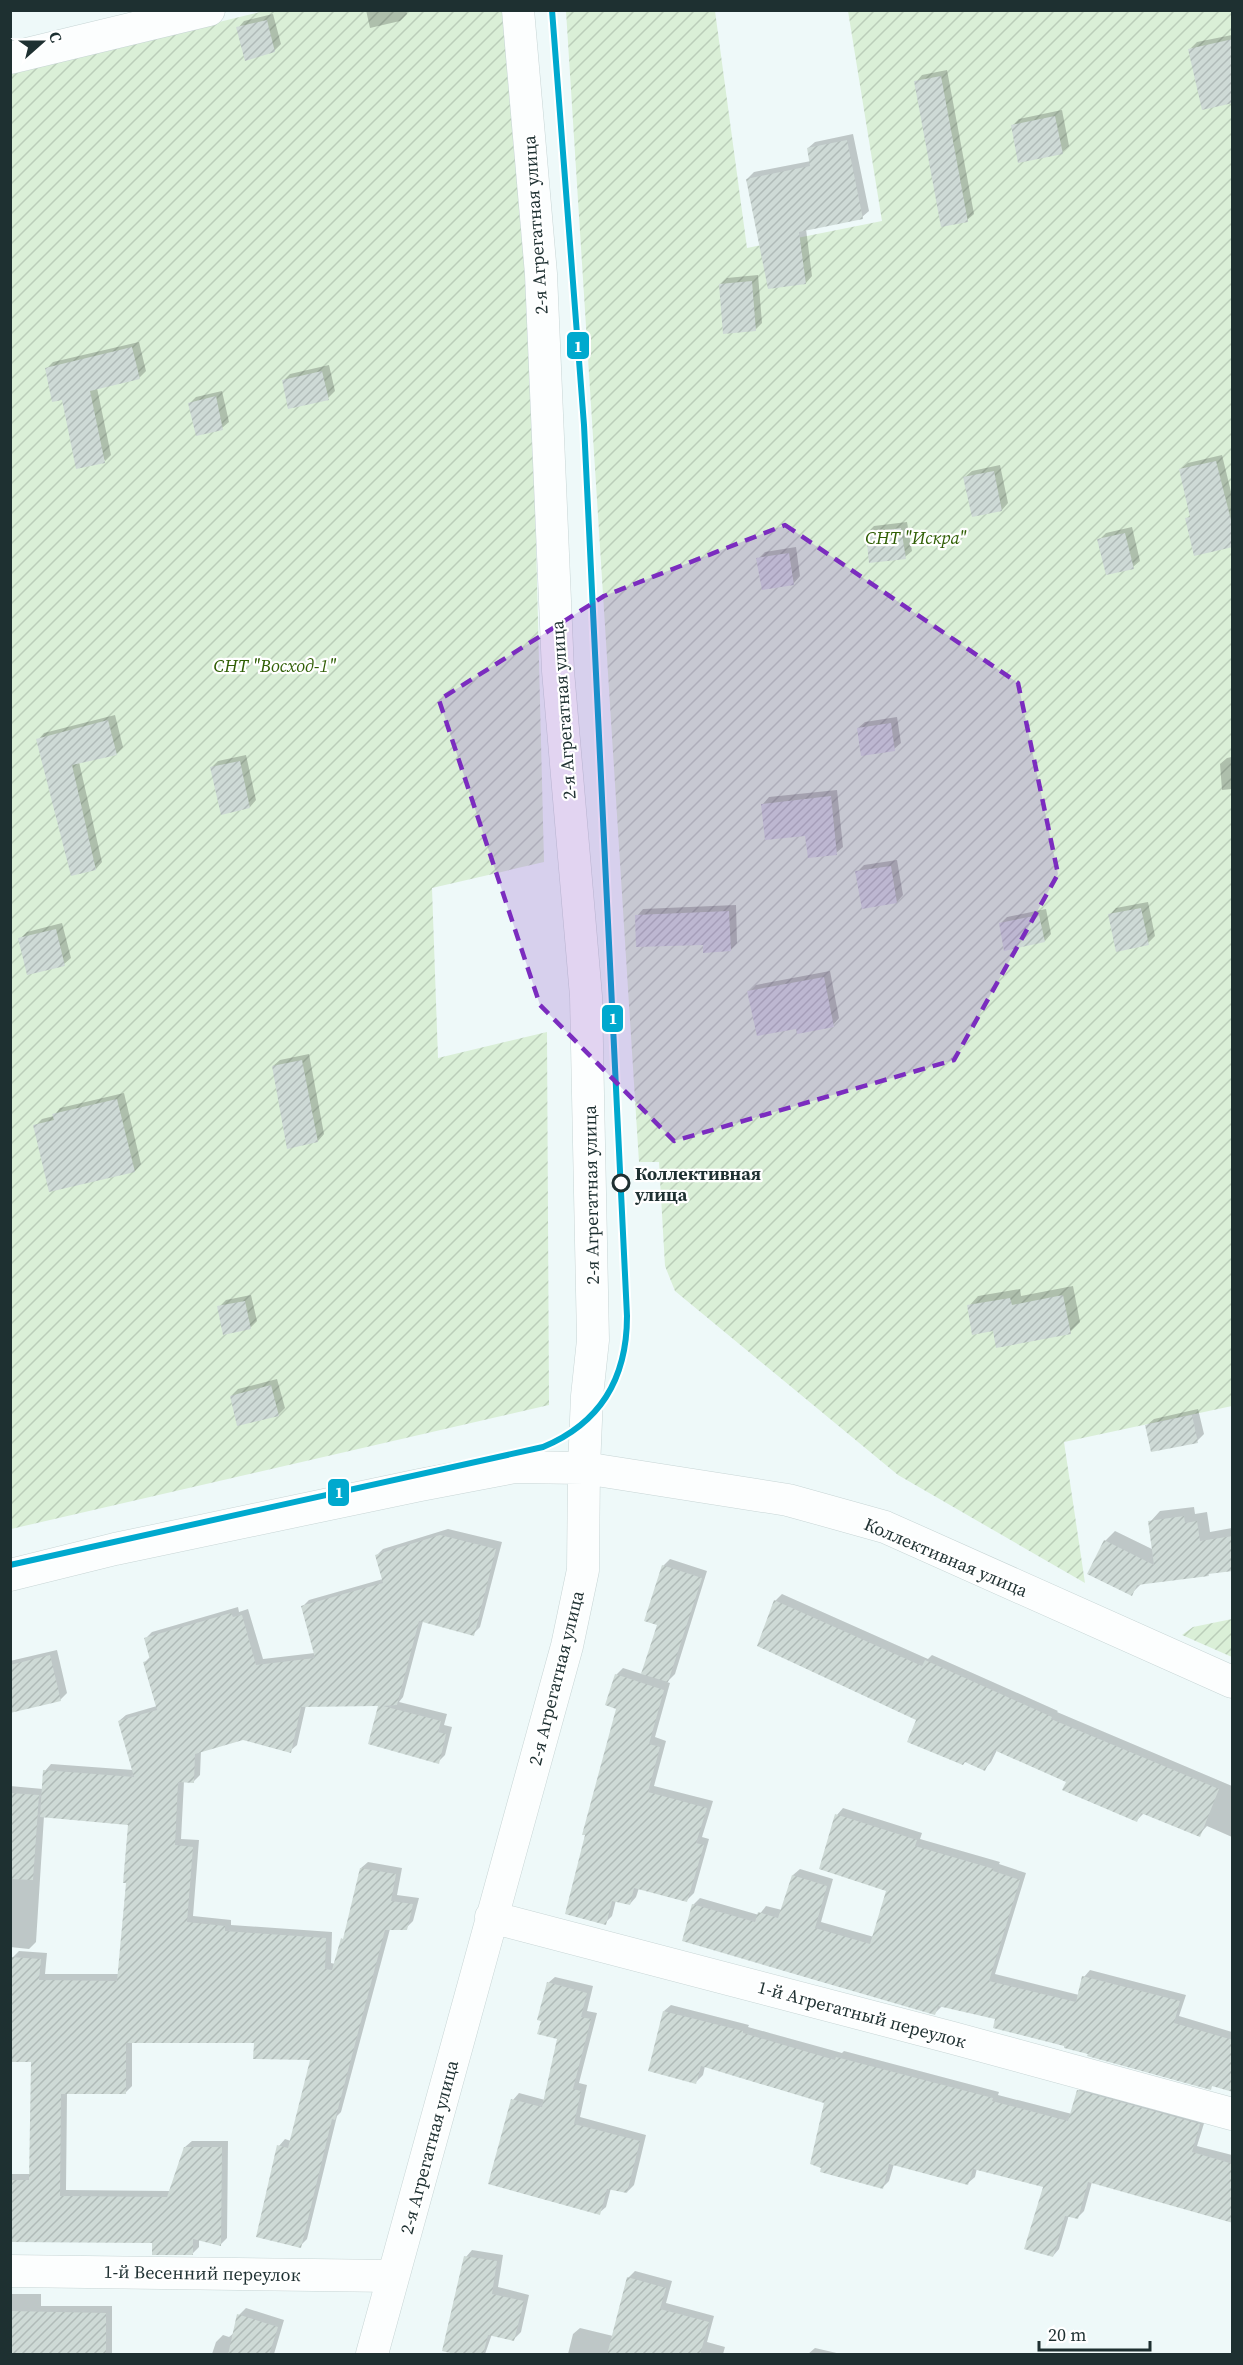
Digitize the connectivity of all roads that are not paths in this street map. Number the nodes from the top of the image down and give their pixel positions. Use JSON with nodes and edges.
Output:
{"nodes":[{"id":1,"x":208,"y":10,"type":"edge"},
{"id":2,"x":518,"y":10,"type":"edge"},
{"id":3,"x":10,"y":58,"type":"edge"},
{"id":4,"x":584,"y":1461,"type":"junction"},
{"id":5,"x":10,"y":1575,"type":"edge"},
{"id":6,"x":1233,"y":1682,"type":"edge"},
{"id":7,"x":491,"y":1917,"type":"junction"},
{"id":8,"x":1233,"y":2114,"type":"edge"},
{"id":9,"x":10,"y":2271,"type":"edge"},
{"id":10,"x":393,"y":2276,"type":"junction"},
{"id":11,"x":372,"y":2355,"type":"edge"}],
"edges":[{"from":1,"to":3,"type":"street"},
{"from":2,"to":4,"type":"street","name":"2-я Агрегатная улица"},
{"from":4,"to":5,"type":"street","name":"Коллективная улица"},
{"from":4,"to":6,"type":"street","name":"Коллективная улица"},
{"from":4,"to":7,"type":"street","name":"2-я Агрегатная улица"},
{"from":7,"to":8,"type":"street","name":"1-й Агрегатный переулок"},
{"from":7,"to":10,"type":"street","name":"2-я Агрегатная улица"},
{"from":9,"to":10,"type":"street","name":"1-й Весенний переулок"},
{"from":10,"to":11,"type":"street","name":"2-я Агрегатная улица"}]}
